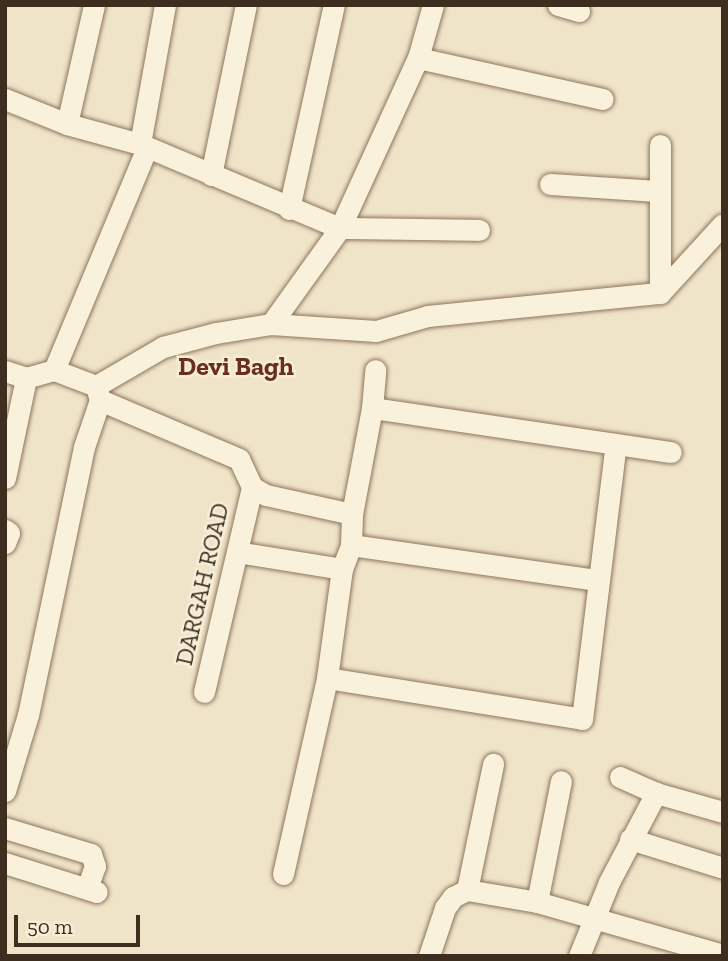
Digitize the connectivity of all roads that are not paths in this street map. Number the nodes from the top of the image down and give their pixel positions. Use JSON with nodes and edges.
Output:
{"nodes":[{"id":1,"x":94,"y":5,"type":"edge"},
{"id":2,"x":165,"y":5,"type":"edge"},
{"id":3,"x":246,"y":5,"type":"edge"},
{"id":4,"x":334,"y":5,"type":"edge"},
{"id":5,"x":558,"y":5,"type":"edge"},
{"id":6,"x":430,"y":6,"type":"edge"},
{"id":7,"x":579,"y":11,"type":"dead end"},
{"id":8,"x":418,"y":58,"type":"junction"},
{"id":9,"x":603,"y":99,"type":"dead end"},
{"id":10,"x":5,"y":100,"type":"edge"},
{"id":11,"x":67,"y":124,"type":"junction"},
{"id":12,"x":660,"y":145,"type":"dead end"},
{"id":13,"x":144,"y":146,"type":"junction"},
{"id":14,"x":211,"y":176,"type":"junction"},
{"id":15,"x":550,"y":184,"type":"dead end"},
{"id":16,"x":658,"y":191,"type":"junction"},
{"id":17,"x":289,"y":209,"type":"junction"},
{"id":18,"x":723,"y":224,"type":"edge"},
{"id":19,"x":340,"y":228,"type":"junction"},
{"id":20,"x":479,"y":230,"type":"dead end"},
{"id":21,"x":660,"y":293,"type":"junction"},
{"id":22,"x":271,"y":324,"type":"junction"},
{"id":23,"x":54,"y":370,"type":"junction"},
{"id":24,"x":375,"y":370,"type":"dead end"},
{"id":25,"x":5,"y":371,"type":"edge"},
{"id":26,"x":26,"y":378,"type":"junction"},
{"id":27,"x":98,"y":393,"type":"junction"},
{"id":28,"x":372,"y":408,"type":"junction"},
{"id":29,"x":616,"y":444,"type":"junction"},
{"id":30,"x":671,"y":452,"type":"dead end"},
{"id":31,"x":5,"y":478,"type":"edge"},
{"id":32,"x":252,"y":486,"type":"junction"},
{"id":33,"x":352,"y":514,"type":"junction"},
{"id":34,"x":5,"y":530,"type":"edge"},
{"id":35,"x":5,"y":543,"type":"edge"},
{"id":36,"x":351,"y":544,"type":"junction"},
{"id":37,"x":237,"y":552,"type":"junction"},
{"id":38,"x":342,"y":569,"type":"junction"},
{"id":39,"x":598,"y":580,"type":"junction"},
{"id":40,"x":327,"y":678,"type":"junction"},
{"id":41,"x":204,"y":692,"type":"dead end"},
{"id":42,"x":493,"y":764,"type":"dead end"},
{"id":43,"x":620,"y":777,"type":"dead end"},
{"id":44,"x":561,"y":781,"type":"dead end"},
{"id":45,"x":5,"y":792,"type":"edge"},
{"id":46,"x":656,"y":793,"type":"junction"},
{"id":47,"x":723,"y":812,"type":"edge"},
{"id":48,"x":5,"y":828,"type":"edge"},
{"id":49,"x":630,"y":839,"type":"junction"},
{"id":50,"x":5,"y":863,"type":"edge"},
{"id":51,"x":723,"y":868,"type":"edge"},
{"id":52,"x":282,"y":874,"type":"dead end"},
{"id":53,"x":467,"y":890,"type":"junction"},
{"id":54,"x":537,"y":902,"type":"junction"},
{"id":55,"x":592,"y":919,"type":"junction"},
{"id":56,"x":723,"y":955,"type":"edge"},
{"id":57,"x":429,"y":956,"type":"edge"},
{"id":58,"x":579,"y":956,"type":"edge"}],
"edges":[{"from":1,"to":11,"type":"street"},
{"from":2,"to":13,"type":"street"},
{"from":3,"to":14,"type":"street"},
{"from":4,"to":17,"type":"street"},
{"from":5,"to":7,"type":"street"},
{"from":6,"to":8,"type":"street"},
{"from":8,"to":9,"type":"street"},
{"from":8,"to":19,"type":"street"},
{"from":10,"to":11,"type":"street"},
{"from":11,"to":13,"type":"street"},
{"from":12,"to":16,"type":"street"},
{"from":13,"to":14,"type":"street"},
{"from":13,"to":23,"type":"street"},
{"from":14,"to":17,"type":"street"},
{"from":15,"to":16,"type":"street"},
{"from":16,"to":21,"type":"street"},
{"from":17,"to":19,"type":"street"},
{"from":18,"to":21,"type":"street"},
{"from":19,"to":20,"type":"street"},
{"from":19,"to":22,"type":"street"},
{"from":21,"to":22,"type":"street"},
{"from":22,"to":27,"type":"street"},
{"from":23,"to":26,"type":"street"},
{"from":23,"to":27,"type":"street","name":"DARGAH ROAD"},
{"from":24,"to":28,"type":"street"},
{"from":25,"to":26,"type":"street"},
{"from":26,"to":31,"type":"street"},
{"from":27,"to":32,"type":"street","name":"DARGAH ROAD"},
{"from":27,"to":45,"type":"street"},
{"from":28,"to":29,"type":"street"},
{"from":28,"to":33,"type":"street"},
{"from":29,"to":30,"type":"street"},
{"from":29,"to":39,"type":"street"},
{"from":32,"to":33,"type":"street","name":"DARGAH ROAD"},
{"from":32,"to":37,"type":"street","name":"DARGAH ROAD"},
{"from":33,"to":36,"type":"street"},
{"from":34,"to":35,"type":"street"},
{"from":36,"to":38,"type":"street"},
{"from":36,"to":39,"type":"street"},
{"from":37,"to":38,"type":"street"},
{"from":37,"to":41,"type":"street","name":"DARGAH ROAD"},
{"from":38,"to":40,"type":"street"},
{"from":39,"to":40,"type":"street"},
{"from":40,"to":52,"type":"street"},
{"from":42,"to":53,"type":"street"},
{"from":43,"to":46,"type":"street"},
{"from":44,"to":54,"type":"street"},
{"from":46,"to":47,"type":"street"},
{"from":46,"to":49,"type":"street"},
{"from":48,"to":50,"type":"street"},
{"from":49,"to":51,"type":"street"},
{"from":49,"to":55,"type":"street"},
{"from":53,"to":54,"type":"street"},
{"from":53,"to":57,"type":"street"},
{"from":54,"to":55,"type":"street"},
{"from":55,"to":56,"type":"street"},
{"from":55,"to":58,"type":"street"}]}
